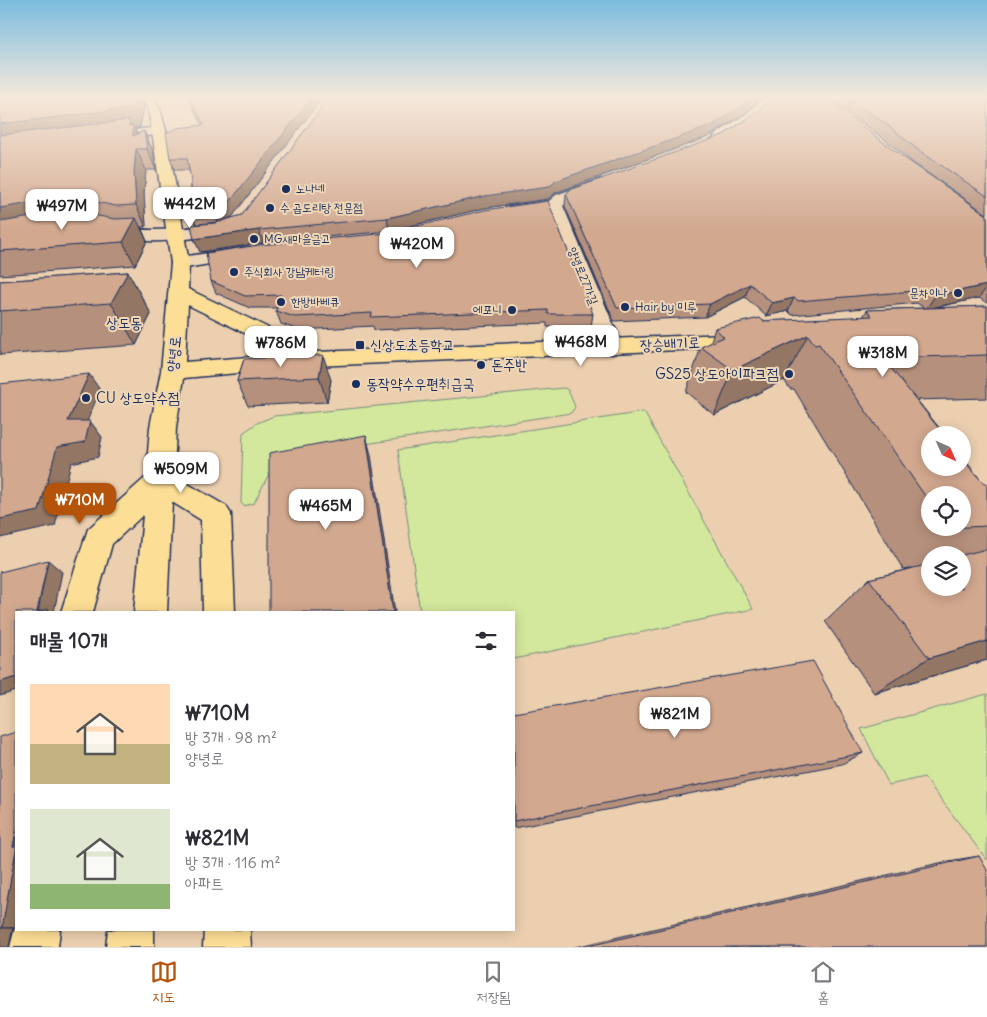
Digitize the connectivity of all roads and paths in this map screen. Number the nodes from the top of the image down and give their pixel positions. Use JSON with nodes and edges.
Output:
{"nodes":[{"id":1,"x":161,"y":142,"type":"edge"},
{"id":2,"x":713,"y":142,"type":"edge"},
{"id":3,"x":705,"y":145,"type":"edge"},
{"id":4,"x":615,"y":178,"type":"edge"},
{"id":5,"x":554,"y":205,"type":"junction"},
{"id":6,"x":495,"y":214,"type":"edge"},
{"id":7,"x":244,"y":216,"type":"edge"},
{"id":8,"x":92,"y":228,"type":"edge"},
{"id":9,"x":174,"y":233,"type":"junction"},
{"id":10,"x":263,"y":250,"type":"edge"},
{"id":11,"x":180,"y":263,"type":"junction"},
{"id":12,"x":180,"y":294,"type":"junction"},
{"id":13,"x":769,"y":339,"type":"edge"},
{"id":14,"x":612,"y":347,"type":"junction"},
{"id":15,"x":314,"y":359,"type":"junction"},
{"id":16,"x":173,"y":371,"type":"junction"},
{"id":17,"x":160,"y":481,"type":"junction"},
{"id":18,"x":77,"y":611,"type":"edge"},
{"id":19,"x":151,"y":611,"type":"edge"},
{"id":20,"x":219,"y":611,"type":"edge"},
{"id":21,"x":36,"y":931,"type":"edge"},
{"id":22,"x":131,"y":931,"type":"edge"},
{"id":23,"x":227,"y":931,"type":"edge"},
{"id":24,"x":34,"y":947,"type":"edge"},
{"id":25,"x":130,"y":947,"type":"edge"},
{"id":26,"x":227,"y":947,"type":"edge"}],
"edges":[{"from":1,"to":9,"type":"main road","name":"양녕로"},
{"from":2,"to":3,"type":"street"},
{"from":4,"to":5,"type":"street"},
{"from":5,"to":6,"type":"street"},
{"from":5,"to":14,"type":"street","name":"양녕로27가길"},
{"from":7,"to":9,"type":"street"},
{"from":8,"to":9,"type":"street"},
{"from":9,"to":11,"type":"main road","name":"양녕로"},
{"from":10,"to":11,"type":"street"},
{"from":11,"to":12,"type":"main road","name":"양녕로"},
{"from":12,"to":15,"type":"main road"},
{"from":12,"to":16,"type":"main road","name":"양녕로"},
{"from":13,"to":14,"type":"main road","name":"장승배기로"},
{"from":14,"to":15,"type":"main road","name":"장승배기로"},
{"from":15,"to":16,"type":"main road","name":"장승배기로"},
{"from":16,"to":17,"type":"main road","name":"양녕로"},
{"from":17,"to":18,"type":"main road"},
{"from":17,"to":19,"type":"main road","name":"양녕로"},
{"from":17,"to":20,"type":"main road"},
{"from":21,"to":24,"type":"main road"},
{"from":22,"to":25,"type":"main road"},
{"from":23,"to":26,"type":"main road"}]}
